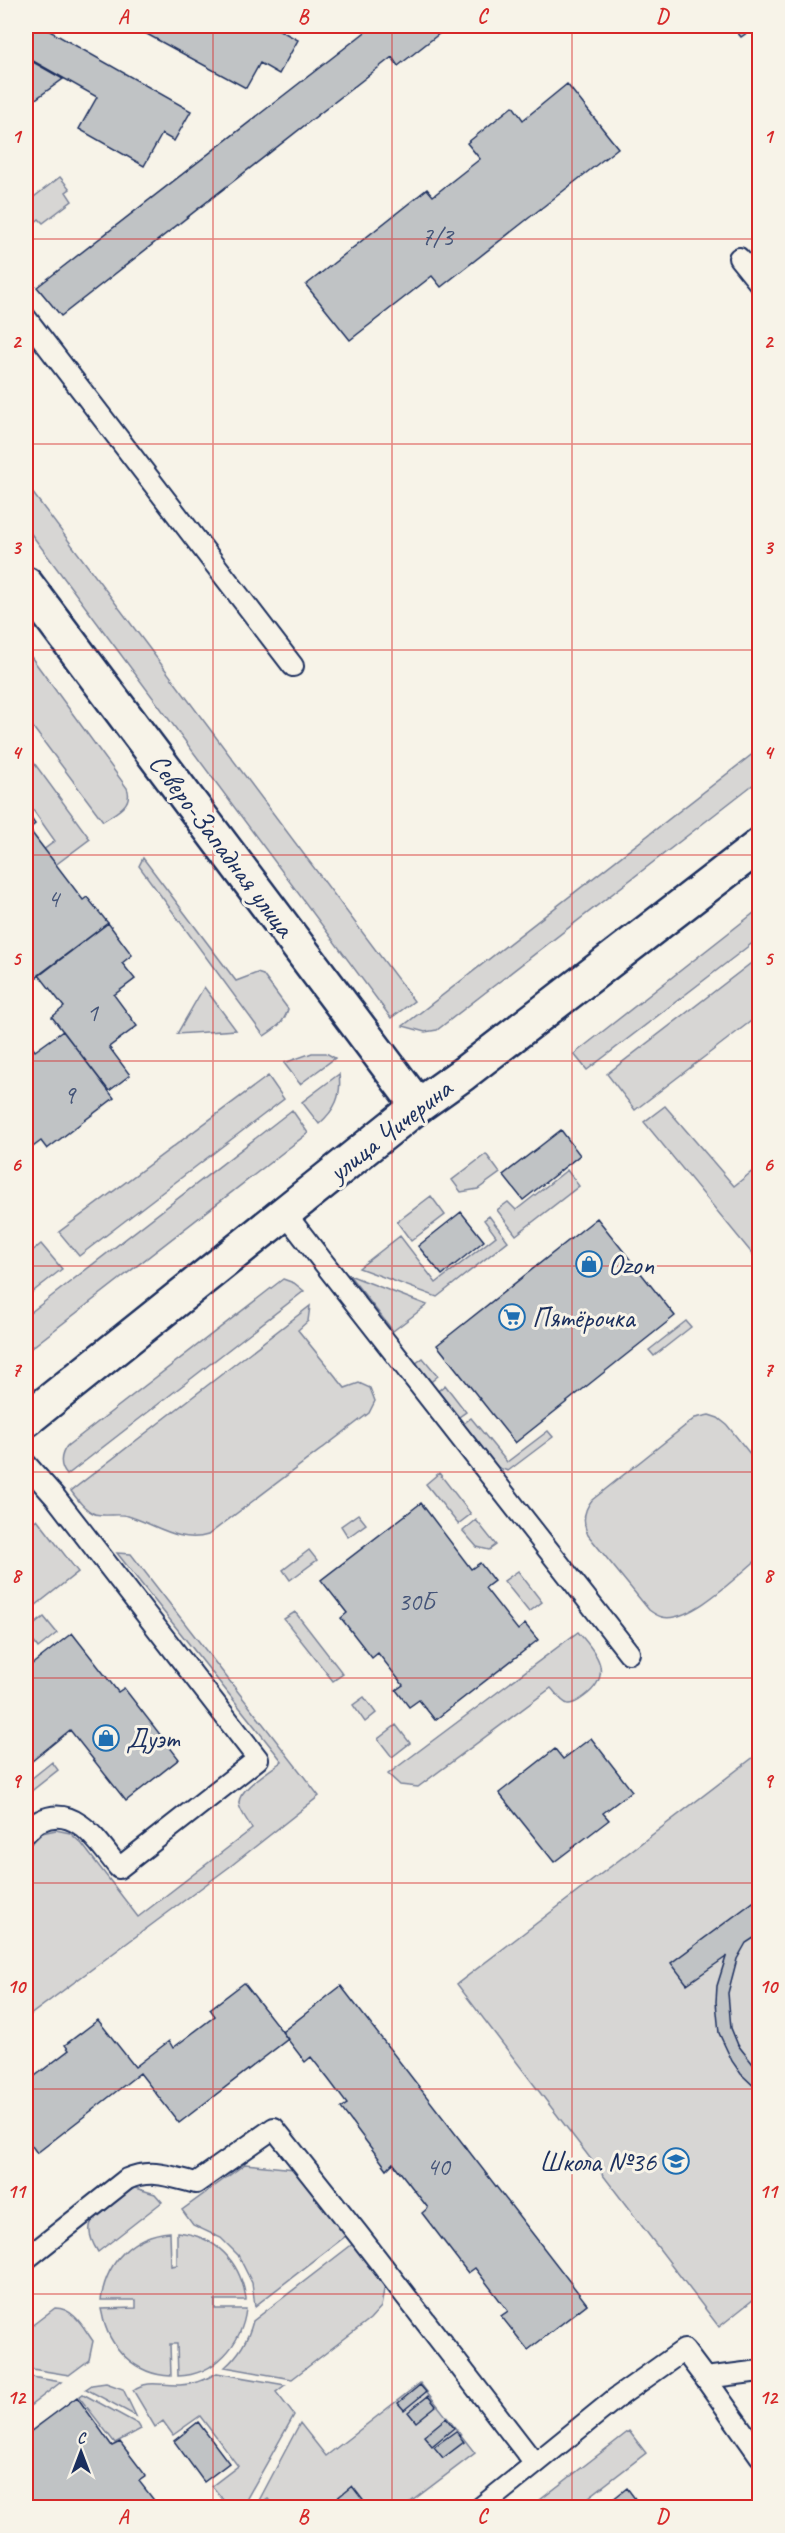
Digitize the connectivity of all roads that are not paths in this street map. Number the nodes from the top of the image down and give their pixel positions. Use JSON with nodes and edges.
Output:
{"nodes":[{"id":1,"x":739,"y":258,"type":"dead end"},
{"id":2,"x":759,"y":284,"type":"edge"},
{"id":3,"x":26,"y":318,"type":"edge"},
{"id":4,"x":26,"y":584,"type":"edge"},
{"id":5,"x":293,"y":666,"type":"dead end"},
{"id":6,"x":759,"y":845,"type":"edge"},
{"id":7,"x":418,"y":1106,"type":"junction"},
{"id":8,"x":284,"y":1212,"type":"junction"},
{"id":9,"x":26,"y":1420,"type":"edge"},
{"id":10,"x":26,"y":1464,"type":"edge"},
{"id":11,"x":628,"y":1653,"type":"dead end"},
{"id":12,"x":26,"y":1833,"type":"edge"},
{"id":13,"x":26,"y":2259,"type":"edge"},
{"id":14,"x":759,"y":2371,"type":"edge"},
{"id":15,"x":705,"y":2378,"type":"junction"},
{"id":16,"x":759,"y":2456,"type":"edge"},
{"id":17,"x":535,"y":2464,"type":"junction"},
{"id":18,"x":480,"y":2508,"type":"edge"}],
"edges":[{"from":1,"to":2,"type":"lane"},
{"from":3,"to":5,"type":"lane"},
{"from":4,"to":7,"type":"main road","name":"Северо-Западная улица"},
{"from":6,"to":7,"type":"main road","name":"улица Чичерина"},
{"from":7,"to":8,"type":"main road","name":"улица Чичерина"},
{"from":8,"to":9,"type":"main road","name":"улица Чичерина"},
{"from":8,"to":11,"type":"lane"},
{"from":10,"to":12,"type":"lane"},
{"from":13,"to":17,"type":"lane"},
{"from":14,"to":15,"type":"lane"},
{"from":15,"to":16,"type":"lane"},
{"from":15,"to":17,"type":"lane"},
{"from":17,"to":18,"type":"lane"}]}
